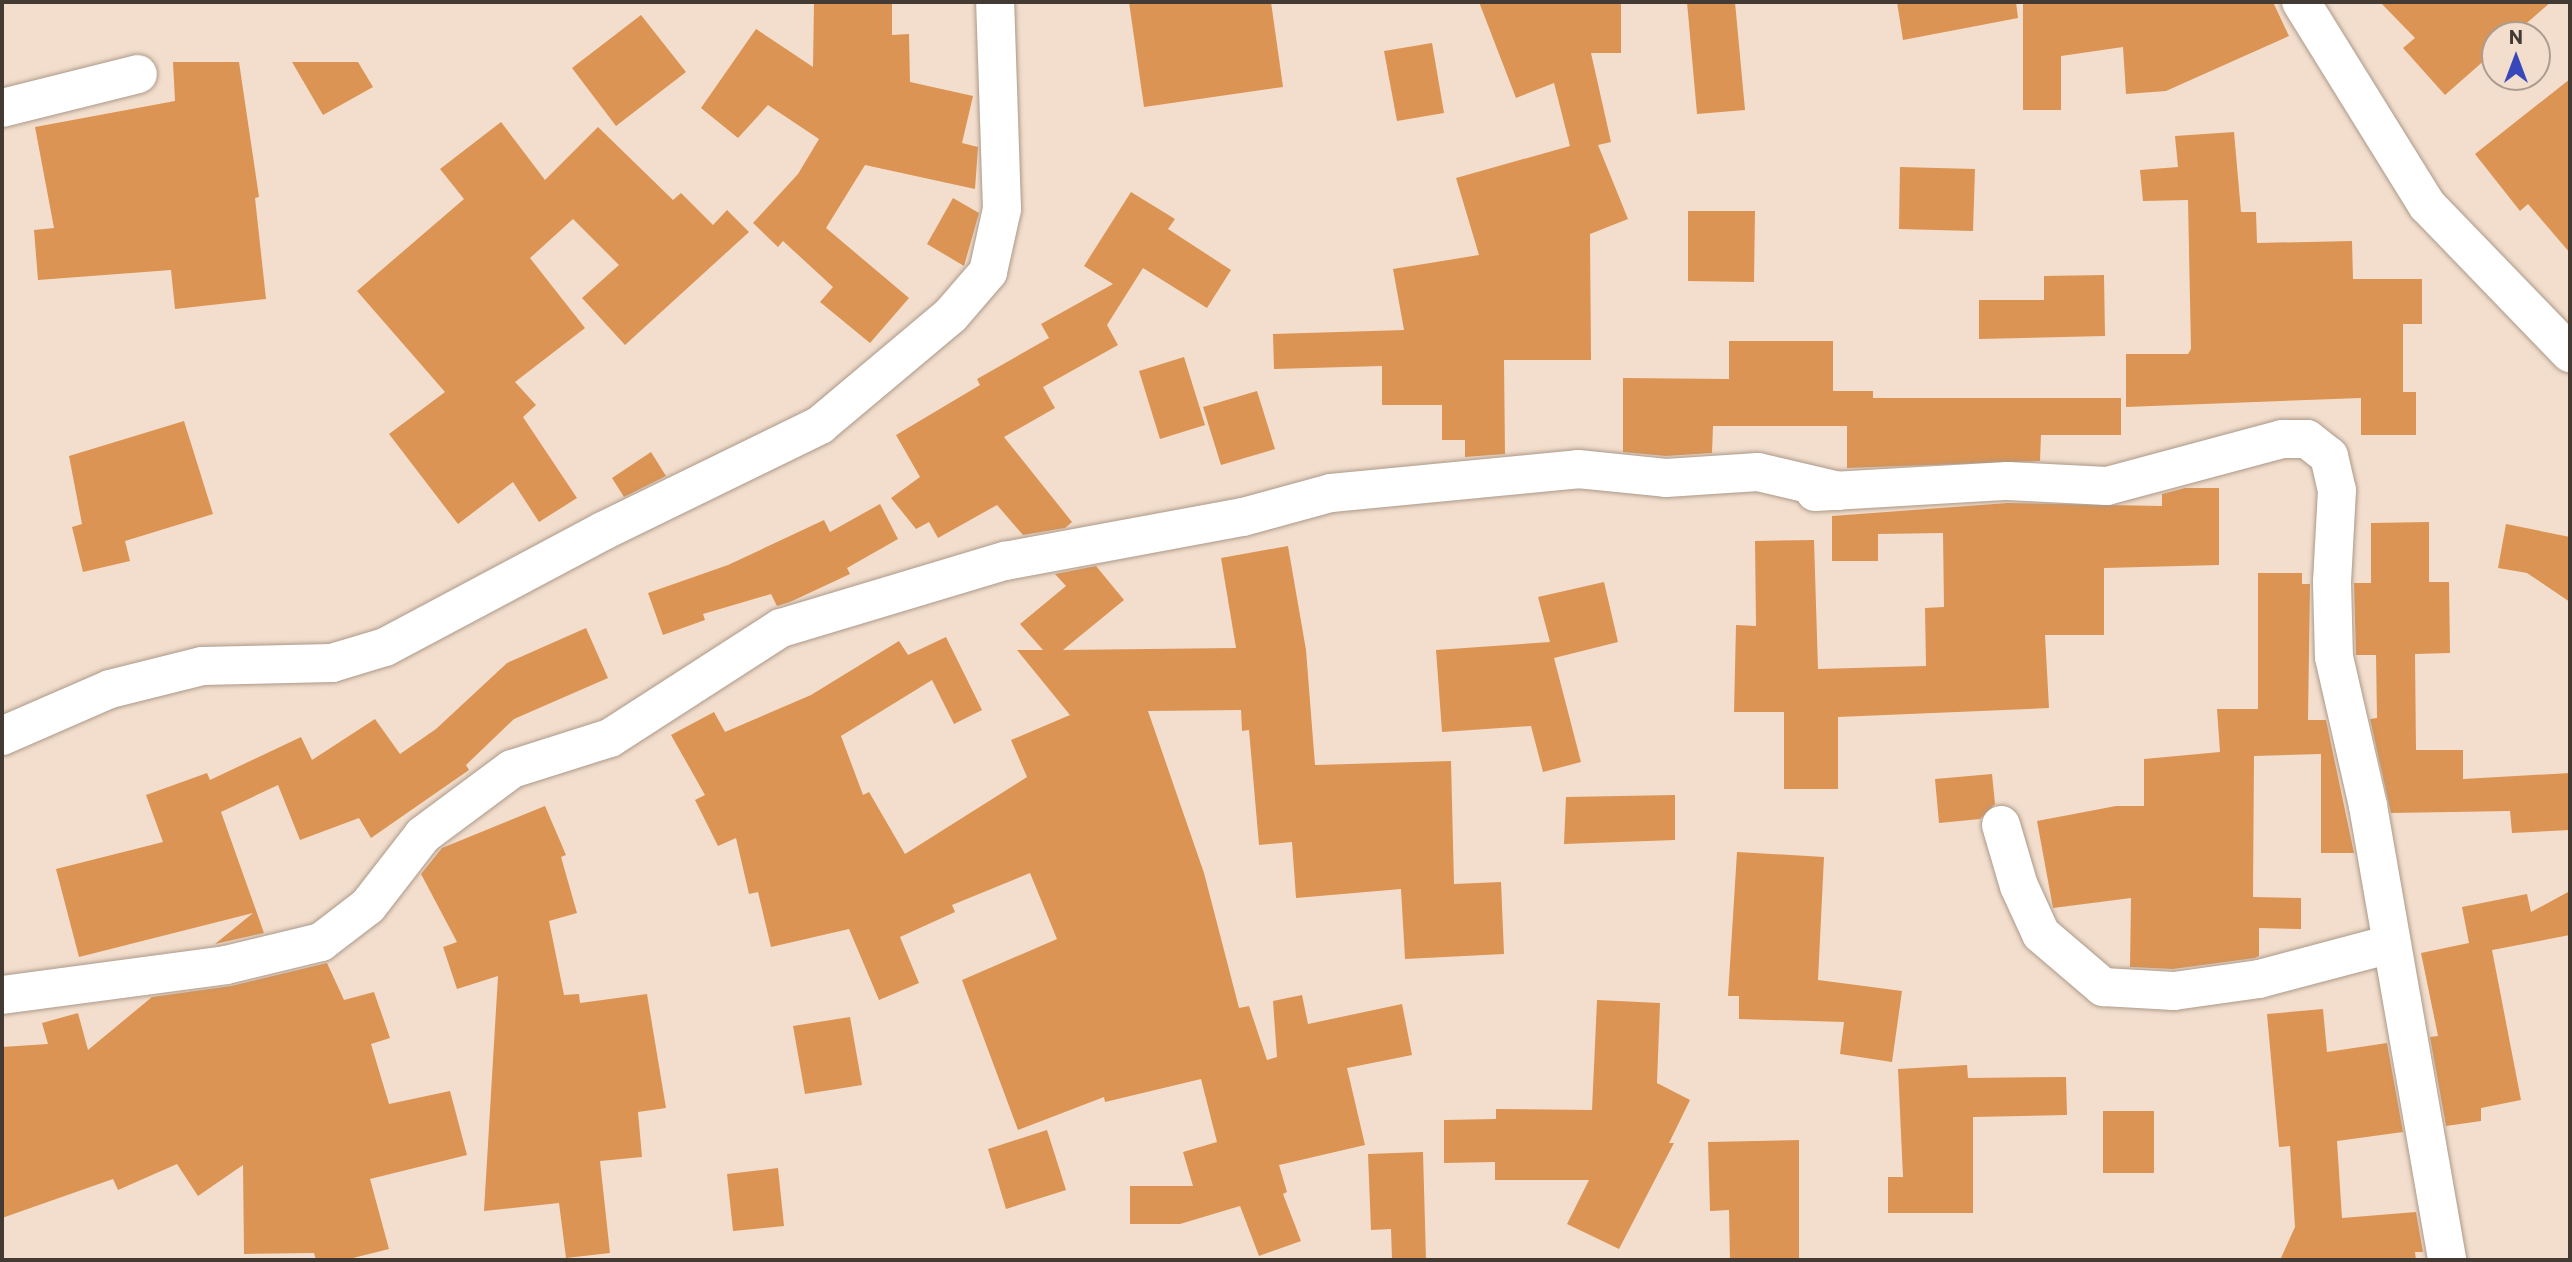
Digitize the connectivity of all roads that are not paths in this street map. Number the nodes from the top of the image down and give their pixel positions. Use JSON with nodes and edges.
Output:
{"nodes":[{"id":1,"x":995,"y":2,"type":"edge"},
{"id":2,"x":2301,"y":2,"type":"edge"},
{"id":3,"x":138,"y":74,"type":"dead end"},
{"id":4,"x":2,"y":108,"type":"edge"},
{"id":5,"x":2570,"y":353,"type":"edge"},
{"id":6,"x":1839,"y":491,"type":"junction"},
{"id":7,"x":1756,"y":496,"type":"dead end"},
{"id":8,"x":2,"y":736,"type":"edge"},
{"id":9,"x":2001,"y":825,"type":"dead end"},
{"id":10,"x":2391,"y":944,"type":"junction"},
{"id":11,"x":2,"y":995,"type":"edge"},
{"id":12,"x":2447,"y":1260,"type":"edge"}],
"edges":[{"from":1,"to":8,"type":"street"},
{"from":2,"to":5,"type":"street"},
{"from":3,"to":4,"type":"street"},
{"from":6,"to":7,"type":"street"},
{"from":6,"to":10,"type":"street"},
{"from":6,"to":11,"type":"street"},
{"from":9,"to":10,"type":"street"},
{"from":10,"to":12,"type":"street"}]}
